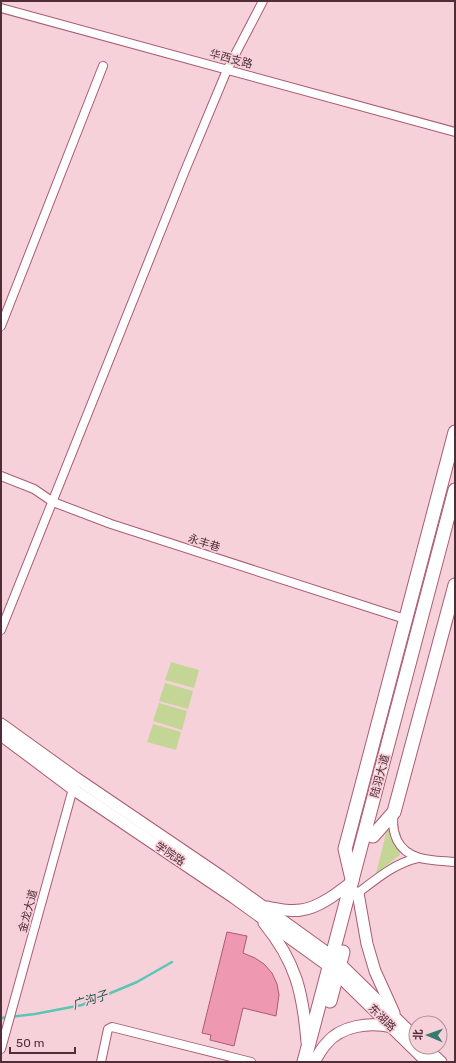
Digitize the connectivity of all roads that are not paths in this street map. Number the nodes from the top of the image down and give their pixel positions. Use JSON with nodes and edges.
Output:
{"nodes":[{"id":1,"x":263,"y":1,"type":"edge"},
{"id":2,"x":1,"y":8,"type":"edge"},
{"id":3,"x":103,"y":66,"type":"dead end"},
{"id":4,"x":227,"y":70,"type":"junction"},
{"id":5,"x":455,"y":132,"type":"edge"},
{"id":6,"x":1,"y":326,"type":"edge"},
{"id":7,"x":455,"y":432,"type":"edge"},
{"id":8,"x":451,"y":461,"type":"edge"},
{"id":9,"x":1,"y":476,"type":"edge"},
{"id":10,"x":455,"y":490,"type":"edge"},
{"id":11,"x":53,"y":502,"type":"junction"},
{"id":12,"x":455,"y":524,"type":"edge"},
{"id":13,"x":455,"y":584,"type":"edge"},
{"id":14,"x":405,"y":619,"type":"junction"},
{"id":15,"x":1,"y":630,"type":"edge"},
{"id":16,"x":1,"y":724,"type":"edge"},
{"id":17,"x":1,"y":735,"type":"edge"},
{"id":18,"x":74,"y":784,"type":"junction"},
{"id":19,"x":394,"y":812,"type":"junction"},
{"id":20,"x":373,"y":836,"type":"junction"},
{"id":21,"x":418,"y":858,"type":"junction"},
{"id":22,"x":455,"y":862,"type":"edge"},
{"id":23,"x":352,"y":880,"type":"junction"},
{"id":24,"x":358,"y":893,"type":"junction"},
{"id":25,"x":259,"y":910,"type":"junction"},
{"id":26,"x":335,"y":965,"type":"junction"},
{"id":27,"x":394,"y":1023,"type":"junction"},
{"id":28,"x":408,"y":1033,"type":"edge"},
{"id":29,"x":1,"y":1049,"type":"edge"},
{"id":30,"x":308,"y":1049,"type":"junction"},
{"id":31,"x":434,"y":1055,"type":"edge"},
{"id":32,"x":101,"y":1062,"type":"edge"},
{"id":33,"x":251,"y":1062,"type":"edge"},
{"id":34,"x":296,"y":1062,"type":"edge"},
{"id":35,"x":304,"y":1062,"type":"edge"},
{"id":36,"x":313,"y":1062,"type":"edge"},
{"id":37,"x":427,"y":1062,"type":"edge"},
{"id":38,"x":441,"y":1062,"type":"edge"}],
"edges":[{"from":1,"to":4,"type":"street"},
{"from":2,"to":4,"type":"street","name":"华西支路"},
{"from":3,"to":6,"type":"street"},
{"from":4,"to":5,"type":"street","name":"华西支路"},
{"from":4,"to":11,"type":"street"},
{"from":7,"to":8,"type":"main road"},
{"from":8,"to":14,"type":"main road"},
{"from":9,"to":11,"type":"street","name":"永丰巷"},
{"from":10,"to":23,"type":"main road","name":"陆羽大道"},
{"from":11,"to":14,"type":"street","name":"永丰巷"},
{"from":11,"to":15,"type":"street"},
{"from":12,"to":20,"type":"main road","name":"陆羽大道"},
{"from":13,"to":19,"type":"main road"},
{"from":14,"to":23,"type":"main road"},
{"from":16,"to":18,"type":"main road","name":"学院路"},
{"from":17,"to":18,"type":"main road","name":"学院路"},
{"from":18,"to":25,"type":"main road","name":"学院路"},
{"from":18,"to":29,"type":"street","name":"金龙大道"},
{"from":19,"to":20,"type":"main road"},
{"from":19,"to":21,"type":"street"},
{"from":20,"to":24,"type":"main road","name":"陆羽大道"},
{"from":21,"to":22,"type":"street"},
{"from":21,"to":24,"type":"street"},
{"from":23,"to":25,"type":"main road"},
{"from":23,"to":26,"type":"main road","name":"陆羽大道"},
{"from":24,"to":26,"type":"main road","name":"陆羽大道"},
{"from":24,"to":27,"type":"main road"},
{"from":25,"to":26,"type":"main road","name":"学院路"},
{"from":25,"to":30,"type":"main road"},
{"from":26,"to":27,"type":"main road","name":"东湖路"},
{"from":26,"to":30,"type":"main road","name":"陆羽大道"},
{"from":26,"to":36,"type":"main road","name":"陆羽大道"},
{"from":27,"to":28,"type":"main road","name":"东湖路"},
{"from":27,"to":36,"type":"main road"},
{"from":27,"to":37,"type":"main road","name":"东湖路"},
{"from":30,"to":34,"type":"main road"},
{"from":30,"to":35,"type":"main road","name":"陆羽大道"},
{"from":31,"to":38,"type":"main road"},
{"from":32,"to":33,"type":"street"}]}
